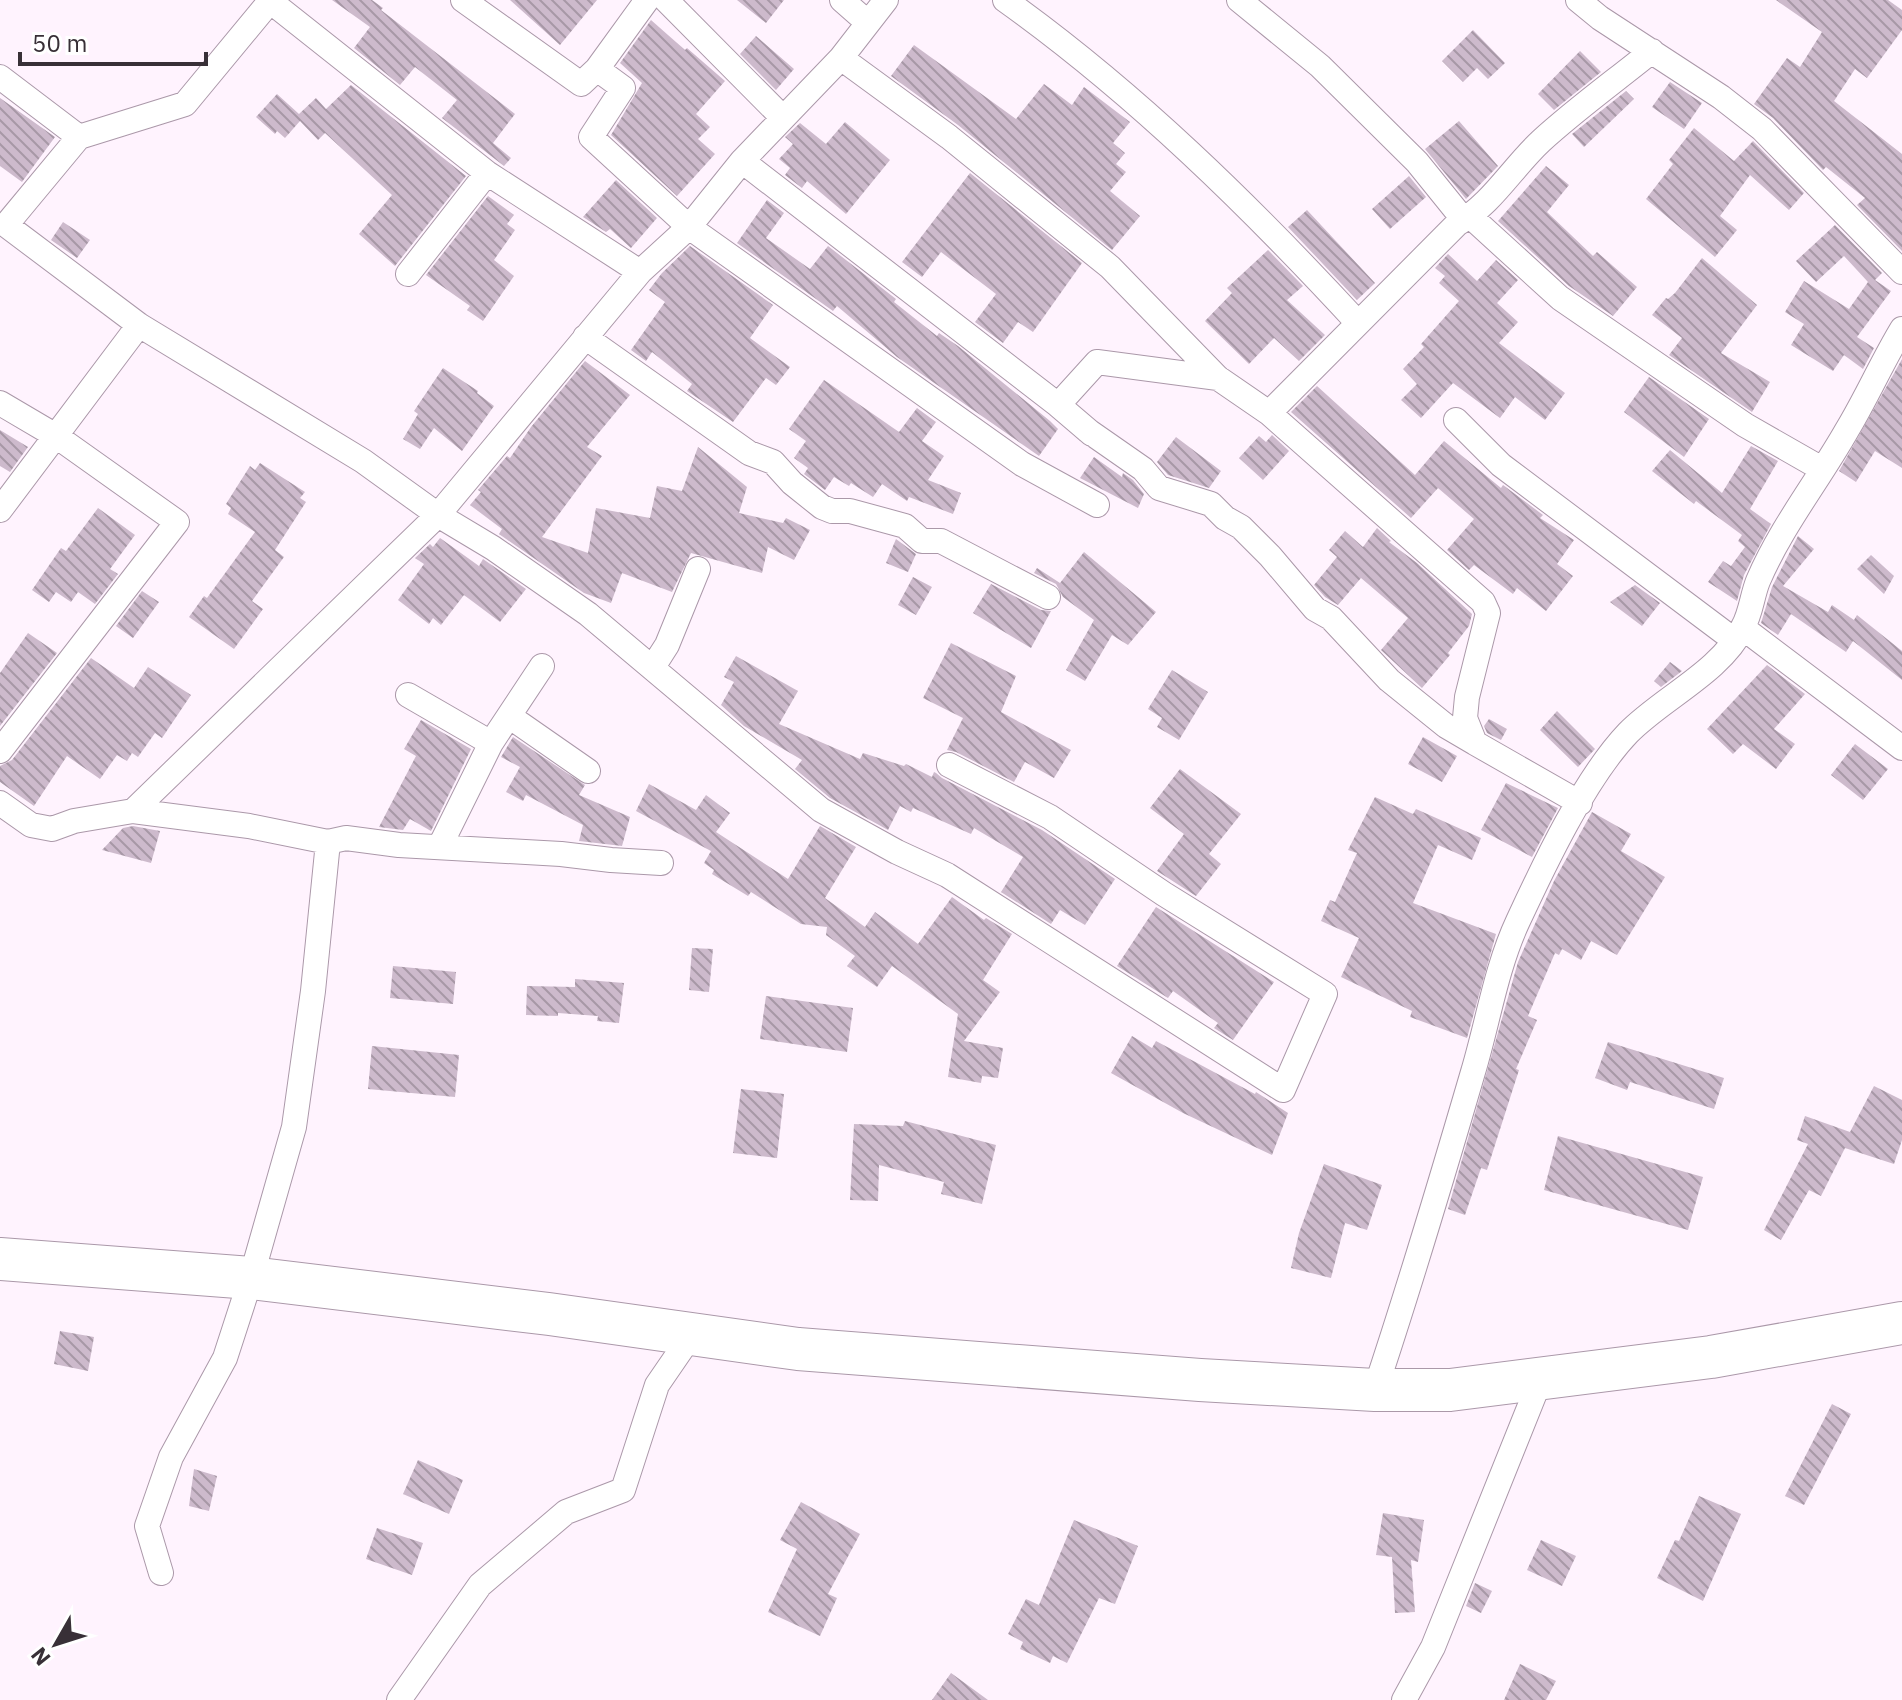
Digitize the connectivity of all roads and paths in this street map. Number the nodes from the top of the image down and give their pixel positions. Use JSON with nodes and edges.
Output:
{"nodes":[{"id":1,"x":463,"y":0,"type":"edge"},
{"id":2,"x":647,"y":0,"type":"edge"},
{"id":3,"x":666,"y":0,"type":"edge"},
{"id":4,"x":842,"y":0,"type":"edge"},
{"id":5,"x":886,"y":0,"type":"edge"},
{"id":6,"x":1005,"y":0,"type":"edge"},
{"id":7,"x":1239,"y":0,"type":"edge"},
{"id":8,"x":1578,"y":0,"type":"edge"},
{"id":9,"x":270,"y":1,"type":"edge"},
{"id":10,"x":867,"y":22,"type":"junction"},
{"id":11,"x":1652,"y":51,"type":"junction"},
{"id":12,"x":841,"y":58,"type":"junction"},
{"id":13,"x":597,"y":69,"type":"junction"},
{"id":14,"x":0,"y":77,"type":"edge"},
{"id":15,"x":782,"y":117,"type":"junction"},
{"id":16,"x":79,"y":137,"type":"junction"},
{"id":17,"x":742,"y":161,"type":"junction"},
{"id":18,"x":487,"y":173,"type":"junction"},
{"id":19,"x":1470,"y":216,"type":"junction"},
{"id":20,"x":689,"y":227,"type":"junction"},
{"id":21,"x":640,"y":272,"type":"junction"},
{"id":22,"x":1902,"y":272,"type":"edge"},
{"id":23,"x":408,"y":274,"type":"dead end"},
{"id":24,"x":1358,"y":323,"type":"junction"},
{"id":25,"x":139,"y":325,"type":"junction"},
{"id":26,"x":1902,"y":329,"type":"edge"},
{"id":27,"x":585,"y":337,"type":"junction"},
{"id":28,"x":1218,"y":378,"type":"junction"},
{"id":29,"x":0,"y":403,"type":"edge"},
{"id":30,"x":1058,"y":405,"type":"junction"},
{"id":31,"x":1269,"y":413,"type":"junction"},
{"id":32,"x":1456,"y":420,"type":"dead end"},
{"id":33,"x":56,"y":436,"type":"junction"},
{"id":34,"x":1822,"y":469,"type":"junction"},
{"id":35,"x":1097,"y":505,"type":"dead end"},
{"id":36,"x":0,"y":510,"type":"edge"},
{"id":37,"x":438,"y":515,"type":"junction"},
{"id":38,"x":698,"y":569,"type":"dead end"},
{"id":39,"x":1048,"y":597,"type":"dead end"},
{"id":40,"x":1738,"y":634,"type":"junction"},
{"id":41,"x":542,"y":666,"type":"dead end"},
{"id":42,"x":653,"y":667,"type":"junction"},
{"id":43,"x":408,"y":695,"type":"dead end"},
{"id":44,"x":509,"y":716,"type":"junction"},
{"id":45,"x":491,"y":743,"type":"junction"},
{"id":46,"x":1475,"y":743,"type":"junction"},
{"id":47,"x":1902,"y":748,"type":"edge"},
{"id":48,"x":0,"y":751,"type":"edge"},
{"id":49,"x":949,"y":765,"type":"dead end"},
{"id":50,"x":588,"y":771,"type":"dead end"},
{"id":51,"x":0,"y":803,"type":"edge"},
{"id":52,"x":1580,"y":803,"type":"junction"},
{"id":53,"x":133,"y":811,"type":"junction"},
{"id":54,"x":328,"y":842,"type":"junction"},
{"id":55,"x":440,"y":846,"type":"junction"},
{"id":56,"x":661,"y":863,"type":"dead end"},
{"id":57,"x":0,"y":1259,"type":"edge"},
{"id":58,"x":251,"y":1278,"type":"junction"},
{"id":59,"x":1902,"y":1323,"type":"edge"},
{"id":60,"x":692,"y":1334,"type":"junction"},
{"id":61,"x":1541,"y":1378,"type":"junction"},
{"id":62,"x":1375,"y":1390,"type":"junction"},
{"id":63,"x":161,"y":1573,"type":"dead end"},
{"id":64,"x":399,"y":1700,"type":"edge"},
{"id":65,"x":1404,"y":1700,"type":"edge"}],
"edges":[{"from":1,"to":13,"type":"street"},
{"from":2,"to":13,"type":"street"},
{"from":3,"to":15,"type":"street"},
{"from":4,"to":10,"type":"street"},
{"from":5,"to":10,"type":"street"},
{"from":6,"to":24,"type":"street"},
{"from":7,"to":19,"type":"street"},
{"from":8,"to":11,"type":"street"},
{"from":9,"to":16,"type":"street"},
{"from":9,"to":18,"type":"street"},
{"from":10,"to":12,"type":"street"},
{"from":11,"to":19,"type":"street"},
{"from":11,"to":22,"type":"street"},
{"from":12,"to":15,"type":"street"},
{"from":12,"to":28,"type":"street"},
{"from":13,"to":20,"type":"street"},
{"from":14,"to":16,"type":"street"},
{"from":15,"to":17,"type":"street"},
{"from":16,"to":25,"type":"street"},
{"from":17,"to":20,"type":"street"},
{"from":17,"to":30,"type":"street"},
{"from":18,"to":21,"type":"street"},
{"from":18,"to":23,"type":"street"},
{"from":19,"to":24,"type":"street"},
{"from":19,"to":34,"type":"street"},
{"from":20,"to":21,"type":"street"},
{"from":20,"to":35,"type":"street"},
{"from":21,"to":27,"type":"street"},
{"from":24,"to":31,"type":"street"},
{"from":25,"to":33,"type":"street"},
{"from":25,"to":37,"type":"street"},
{"from":26,"to":34,"type":"street"},
{"from":27,"to":37,"type":"street"},
{"from":27,"to":39,"type":"street"},
{"from":28,"to":30,"type":"street"},
{"from":28,"to":31,"type":"street"},
{"from":29,"to":33,"type":"street"},
{"from":30,"to":46,"type":"street"},
{"from":31,"to":46,"type":"street"},
{"from":32,"to":40,"type":"street"},
{"from":33,"to":36,"type":"street"},
{"from":33,"to":48,"type":"street"},
{"from":34,"to":40,"type":"street"},
{"from":37,"to":42,"type":"street"},
{"from":37,"to":53,"type":"street"},
{"from":38,"to":42,"type":"street"},
{"from":40,"to":47,"type":"street"},
{"from":40,"to":52,"type":"street"},
{"from":41,"to":44,"type":"street"},
{"from":42,"to":49,"type":"street"},
{"from":43,"to":45,"type":"street"},
{"from":44,"to":45,"type":"street"},
{"from":44,"to":50,"type":"street"},
{"from":45,"to":55,"type":"street"},
{"from":46,"to":52,"type":"street"},
{"from":51,"to":53,"type":"street"},
{"from":52,"to":62,"type":"street"},
{"from":53,"to":54,"type":"street"},
{"from":54,"to":55,"type":"street"},
{"from":54,"to":58,"type":"street"},
{"from":55,"to":56,"type":"street"},
{"from":57,"to":58,"type":"highway"},
{"from":58,"to":60,"type":"highway"},
{"from":58,"to":63,"type":"street"},
{"from":59,"to":61,"type":"highway"},
{"from":60,"to":62,"type":"highway"},
{"from":60,"to":64,"type":"street"},
{"from":61,"to":62,"type":"highway"},
{"from":61,"to":65,"type":"street"}]}
